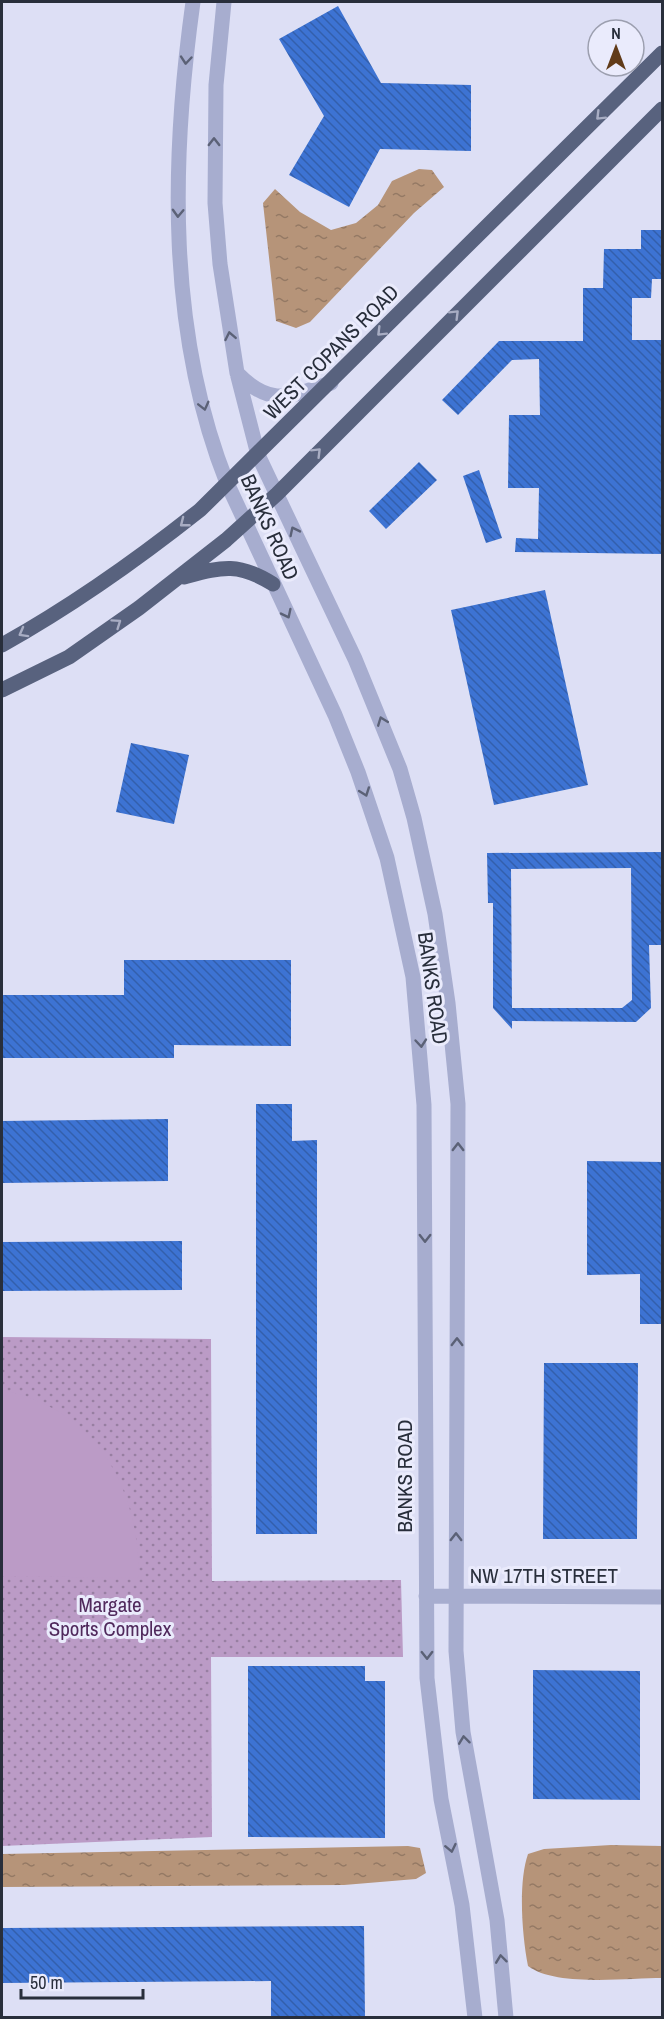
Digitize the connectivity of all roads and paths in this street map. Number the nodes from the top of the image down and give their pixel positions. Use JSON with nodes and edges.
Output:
{"nodes":[{"id":1,"x":193,"y":2,"type":"edge"},
{"id":2,"x":224,"y":2,"type":"edge"},
{"id":3,"x":663,"y":52,"type":"edge"},
{"id":4,"x":663,"y":109,"type":"edge"},
{"id":5,"x":237,"y":373,"type":"junction"},
{"id":6,"x":331,"y":382,"type":"junction"},
{"id":7,"x":258,"y":455,"type":"junction"},
{"id":8,"x":227,"y":483,"type":"junction"},
{"id":9,"x":277,"y":494,"type":"junction"},
{"id":10,"x":247,"y":521,"type":"junction"},
{"id":11,"x":178,"y":579,"type":"junction"},
{"id":12,"x":273,"y":584,"type":"junction"},
{"id":13,"x":2,"y":645,"type":"edge"},
{"id":14,"x":2,"y":690,"type":"edge"},
{"id":15,"x":426,"y":1596,"type":"junction"},
{"id":16,"x":456,"y":1596,"type":"junction"},
{"id":17,"x":663,"y":1597,"type":"edge"},
{"id":18,"x":475,"y":2018,"type":"edge"},
{"id":19,"x":506,"y":2018,"type":"edge"}],
"edges":[{"from":1,"to":8,"type":"street","name":"BANKS ROAD","one_way":true},
{"from":5,"to":2,"type":"street","name":"BANKS ROAD","one_way":true},
{"from":3,"to":6,"type":"main road","name":"WEST COPANS ROAD","one_way":true},
{"from":9,"to":4,"type":"main road","one_way":true},
{"from":5,"to":6,"type":"street"},
{"from":5,"to":7,"type":"street","name":"BANKS ROAD"},
{"from":6,"to":7,"type":"main road","name":"WEST COPANS ROAD"},
{"from":7,"to":8,"type":"main road","name":"WEST COPANS ROAD"},
{"from":7,"to":9,"type":"street","name":"BANKS ROAD"},
{"from":8,"to":10,"type":"street","name":"BANKS ROAD"},
{"from":8,"to":13,"type":"main road","name":"WEST COPANS ROAD","one_way":true},
{"from":9,"to":10,"type":"main road"},
{"from":16,"to":9,"type":"street","name":"BANKS ROAD","one_way":true},
{"from":10,"to":11,"type":"main road"},
{"from":10,"to":12,"type":"street","name":"BANKS ROAD"},
{"from":11,"to":12,"type":"main road"},
{"from":14,"to":11,"type":"main road","one_way":true},
{"from":12,"to":15,"type":"street","name":"BANKS ROAD","one_way":true},
{"from":15,"to":16,"type":"street","name":"NW 17TH STREET"},
{"from":15,"to":18,"type":"street","name":"BANKS ROAD","one_way":true},
{"from":16,"to":17,"type":"street","name":"NW 17TH STREET"},
{"from":19,"to":16,"type":"street","name":"BANKS ROAD","one_way":true}]}
